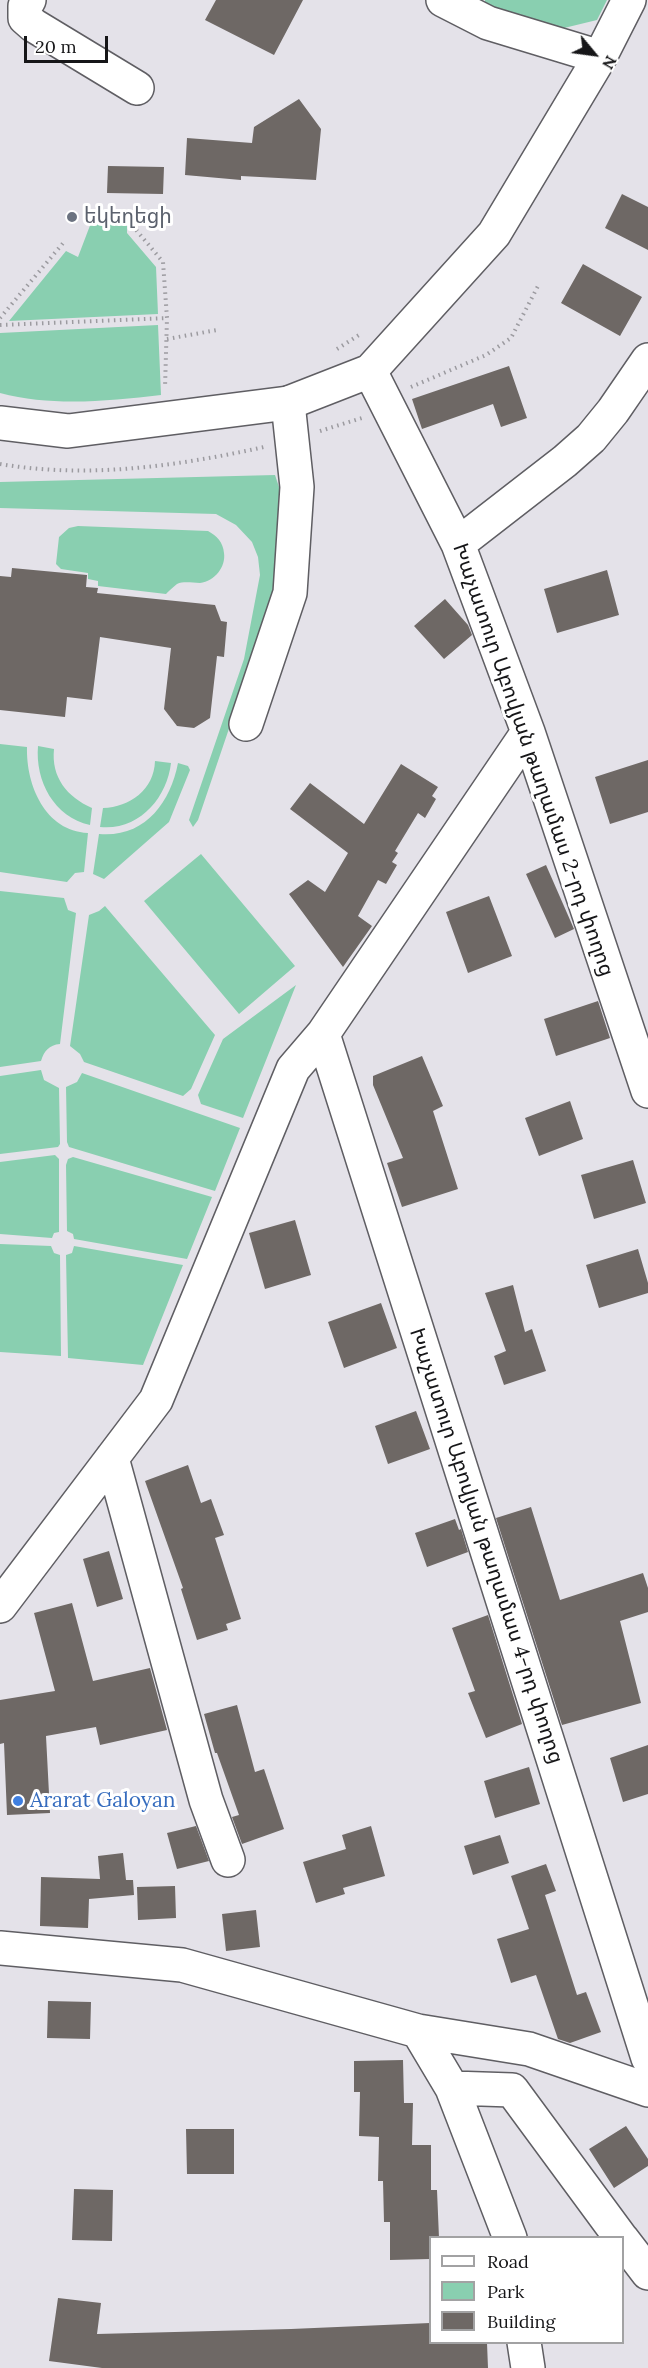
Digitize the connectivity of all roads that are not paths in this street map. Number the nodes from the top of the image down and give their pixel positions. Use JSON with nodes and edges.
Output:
{"nodes":[{"id":1,"x":28,"y":0,"type":"edge"},
{"id":2,"x":443,"y":0,"type":"edge"},
{"id":3,"x":629,"y":0,"type":"edge"},
{"id":4,"x":600,"y":57,"type":"junction"},
{"id":5,"x":137,"y":88,"type":"dead end"},
{"id":6,"x":648,"y":360,"type":"edge"},
{"id":7,"x":370,"y":371,"type":"junction"},
{"id":8,"x":288,"y":404,"type":"junction"},
{"id":9,"x":0,"y":423,"type":"edge"},
{"id":10,"x":458,"y":544,"type":"junction"},
{"id":11,"x":246,"y":724,"type":"dead end"},
{"id":12,"x":528,"y":732,"type":"junction"},
{"id":13,"x":323,"y":1034,"type":"junction"},
{"id":14,"x":648,"y":1091,"type":"edge"},
{"id":15,"x":112,"y":1458,"type":"junction"},
{"id":16,"x":0,"y":1606,"type":"edge"},
{"id":17,"x":228,"y":1860,"type":"dead end"},
{"id":18,"x":0,"y":1948,"type":"edge"},
{"id":19,"x":418,"y":2031,"type":"junction"},
{"id":20,"x":648,"y":2058,"type":"edge"},
{"id":21,"x":452,"y":2088,"type":"junction"},
{"id":22,"x":648,"y":2090,"type":"edge"},
{"id":23,"x":509,"y":2236,"type":"edge"},
{"id":24,"x":621,"y":2236,"type":"edge"},
{"id":25,"x":624,"y":2241,"type":"edge"},
{"id":26,"x":648,"y":2273,"type":"edge"},
{"id":27,"x":524,"y":2344,"type":"edge"},
{"id":28,"x":528,"y":2368,"type":"edge"}],
"edges":[{"from":1,"to":5,"type":"street"},
{"from":2,"to":4,"type":"street"},
{"from":3,"to":4,"type":"street"},
{"from":4,"to":7,"type":"street"},
{"from":6,"to":10,"type":"street"},
{"from":7,"to":8,"type":"street"},
{"from":7,"to":10,"type":"street","name":"Խաչատուր Աբովյան թաղամաս 2-րդ փողոց"},
{"from":8,"to":9,"type":"street"},
{"from":8,"to":11,"type":"street"},
{"from":10,"to":12,"type":"street","name":"Խաչատուր Աբովյան թաղամաս 2-րդ փողոց"},
{"from":12,"to":13,"type":"street"},
{"from":12,"to":14,"type":"street","name":"Խաչատուր Աբովյան թաղամաս 2-րդ փողոց"},
{"from":13,"to":15,"type":"street"},
{"from":13,"to":20,"type":"street","name":"Խաչատուր Աբովյան թաղամաս 4-րդ փողոց"},
{"from":15,"to":16,"type":"street"},
{"from":15,"to":17,"type":"street"},
{"from":18,"to":19,"type":"street"},
{"from":19,"to":21,"type":"street"},
{"from":19,"to":22,"type":"street"},
{"from":21,"to":23,"type":"street"},
{"from":21,"to":24,"type":"street"},
{"from":25,"to":26,"type":"street"},
{"from":27,"to":28,"type":"street"}]}
